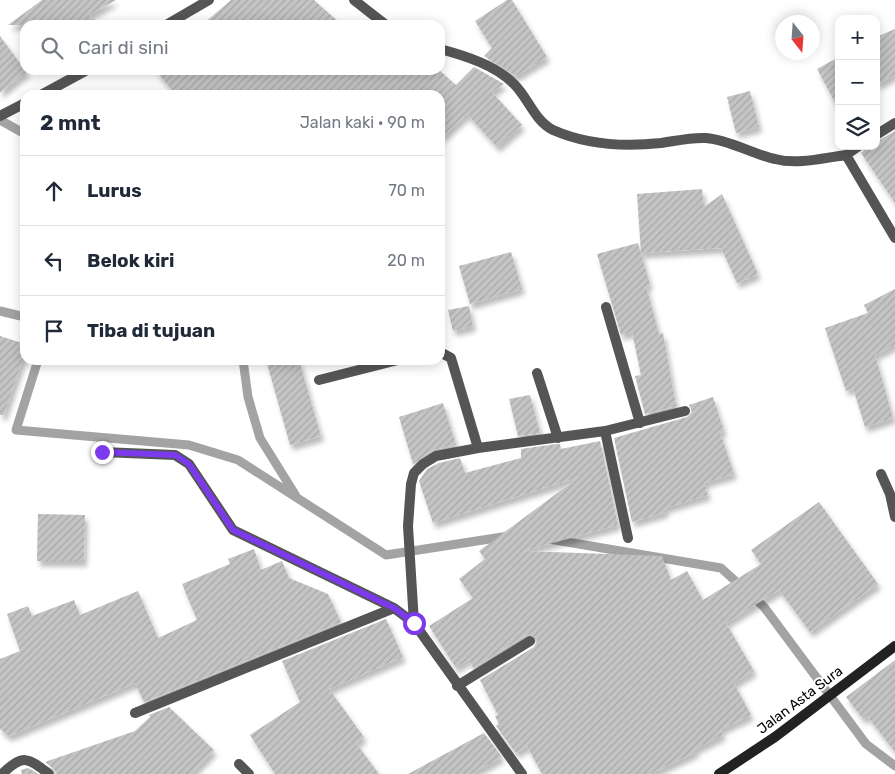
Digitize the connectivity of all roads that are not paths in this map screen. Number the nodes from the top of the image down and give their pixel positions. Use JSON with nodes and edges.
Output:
{"nodes":[{"id":1,"x":209,"y":0,"type":"edge"},
{"id":2,"x":354,"y":0,"type":"edge"},
{"id":3,"x":175,"y":20,"type":"edge"},
{"id":4,"x":380,"y":20,"type":"edge"},
{"id":5,"x":445,"y":51,"type":"edge"},
{"id":6,"x":78,"y":75,"type":"edge"},
{"id":7,"x":50,"y":90,"type":"edge"},
{"id":8,"x":20,"y":106,"type":"edge"},
{"id":9,"x":0,"y":116,"type":"edge"},
{"id":10,"x":895,"y":123,"type":"edge"},
{"id":11,"x":880,"y":132,"type":"edge"},
{"id":12,"x":853,"y":150,"type":"edge"},
{"id":13,"x":846,"y":155,"type":"junction"},
{"id":14,"x":895,"y":238,"type":"edge"},
{"id":15,"x":606,"y":307,"type":"dead end"},
{"id":16,"x":445,"y":355,"type":"edge"},
{"id":17,"x":378,"y":365,"type":"edge"},
{"id":18,"x":537,"y":373,"type":"dead end"},
{"id":19,"x":319,"y":380,"type":"dead end"},
{"id":20,"x":685,"y":411,"type":"dead end"},
{"id":21,"x":640,"y":423,"type":"junction"},
{"id":22,"x":605,"y":431,"type":"junction"},
{"id":23,"x":558,"y":438,"type":"junction"},
{"id":24,"x":478,"y":448,"type":"junction"},
{"id":25,"x":102,"y":452,"type":"dead end"},
{"id":26,"x":881,"y":474,"type":"dead end"},
{"id":27,"x":895,"y":517,"type":"edge"},
{"id":28,"x":628,"y":538,"type":"dead end"},
{"id":29,"x":394,"y":608,"type":"junction"},
{"id":30,"x":414,"y":623,"type":"junction"},
{"id":31,"x":530,"y":641,"type":"dead end"},
{"id":32,"x":895,"y":646,"type":"edge"},
{"id":33,"x":458,"y":686,"type":"junction"},
{"id":34,"x":135,"y":713,"type":"dead end"},
{"id":35,"x":239,"y":764,"type":"dead end"},
{"id":36,"x":2,"y":774,"type":"edge"},
{"id":37,"x":49,"y":774,"type":"edge"},
{"id":38,"x":249,"y":774,"type":"edge"},
{"id":39,"x":522,"y":774,"type":"edge"},
{"id":40,"x":719,"y":774,"type":"edge"}],
"edges":[{"from":1,"to":3,"type":"street"},
{"from":2,"to":4,"type":"street"},
{"from":5,"to":13,"type":"street"},
{"from":6,"to":7,"type":"street"},
{"from":8,"to":9,"type":"street"},
{"from":10,"to":11,"type":"street"},
{"from":12,"to":13,"type":"street"},
{"from":13,"to":14,"type":"street"},
{"from":15,"to":21,"type":"street"},
{"from":16,"to":24,"type":"street"},
{"from":17,"to":19,"type":"street"},
{"from":18,"to":23,"type":"street"},
{"from":20,"to":21,"type":"street"},
{"from":21,"to":22,"type":"street"},
{"from":22,"to":23,"type":"street"},
{"from":22,"to":28,"type":"street"},
{"from":23,"to":24,"type":"street"},
{"from":24,"to":30,"type":"street"},
{"from":25,"to":29,"type":"street"},
{"from":26,"to":27,"type":"street"},
{"from":29,"to":30,"type":"street"},
{"from":29,"to":34,"type":"street"},
{"from":30,"to":33,"type":"street"},
{"from":31,"to":33,"type":"street"},
{"from":32,"to":40,"type":"street","name":"Jalan Asta Sura"},
{"from":33,"to":39,"type":"street"},
{"from":35,"to":38,"type":"street"},
{"from":36,"to":37,"type":"street"}]}
